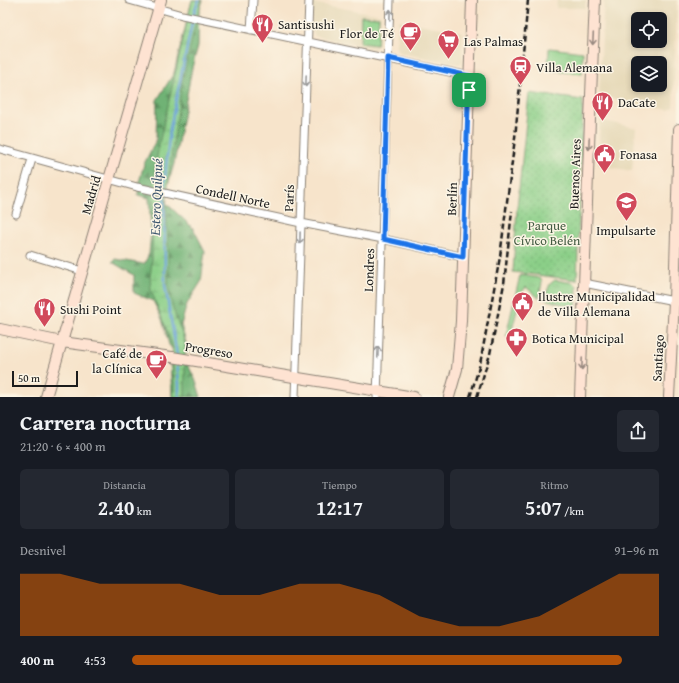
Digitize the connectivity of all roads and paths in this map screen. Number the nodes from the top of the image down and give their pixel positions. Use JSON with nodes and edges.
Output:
{"nodes":[{"id":1,"x":129,"y":0,"type":"edge"},
{"id":2,"x":254,"y":0,"type":"edge"},
{"id":3,"x":309,"y":0,"type":"edge"},
{"id":4,"x":390,"y":0,"type":"edge"},
{"id":5,"x":472,"y":0,"type":"edge"},
{"id":6,"x":595,"y":0,"type":"edge"},
{"id":7,"x":160,"y":4,"type":"edge"},
{"id":8,"x":252,"y":30,"type":"junction"},
{"id":9,"x":308,"y":42,"type":"junction"},
{"id":10,"x":388,"y":58,"type":"junction"},
{"id":11,"x":469,"y":76,"type":"junction"},
{"id":12,"x":679,"y":129,"type":"edge"},
{"id":13,"x":0,"y":149,"type":"edge"},
{"id":14,"x":32,"y":159,"type":"junction"},
{"id":15,"x":109,"y":180,"type":"junction"},
{"id":16,"x":16,"y":214,"type":"dead end"},
{"id":17,"x":300,"y":223,"type":"junction"},
{"id":18,"x":383,"y":239,"type":"junction"},
{"id":19,"x":30,"y":254,"type":"dead end"},
{"id":20,"x":463,"y":257,"type":"junction"},
{"id":21,"x":82,"y":271,"type":"junction"},
{"id":22,"x":584,"y":283,"type":"junction"},
{"id":23,"x":677,"y":302,"type":"edge"},
{"id":24,"x":0,"y":329,"type":"edge"},
{"id":25,"x":62,"y":342,"type":"junction"},
{"id":26,"x":296,"y":377,"type":"junction"},
{"id":27,"x":377,"y":394,"type":"edge"},
{"id":28,"x":46,"y":397,"type":"edge"},
{"id":29,"x":295,"y":397,"type":"edge"},
{"id":30,"x":414,"y":397,"type":"edge"},
{"id":31,"x":450,"y":397,"type":"edge"},
{"id":32,"x":580,"y":397,"type":"edge"},
{"id":33,"x":669,"y":397,"type":"edge"}],
"edges":[{"from":1,"to":7,"type":"street"},
{"from":2,"to":8,"type":"street"},
{"from":3,"to":9,"type":"street","name":"París"},
{"from":10,"to":4,"type":"street","name":"Londres","one_way":true},
{"from":5,"to":11,"type":"street","name":"Berlín"},
{"from":6,"to":22,"type":"street","name":"Buenos Aires","one_way":true},
{"from":7,"to":8,"type":"street"},
{"from":7,"to":15,"type":"street","name":"Madrid"},
{"from":8,"to":9,"type":"street"},
{"from":9,"to":10,"type":"street"},
{"from":9,"to":17,"type":"street","name":"París","one_way":true},
{"from":10,"to":11,"type":"street"},
{"from":10,"to":18,"type":"street","name":"Londres"},
{"from":11,"to":20,"type":"street","name":"Berlín"},
{"from":12,"to":23,"type":"street","name":"Santiago"},
{"from":13,"to":14,"type":"street","name":"Condell Norte"},
{"from":14,"to":15,"type":"street","name":"Condell Norte"},
{"from":14,"to":16,"type":"street"},
{"from":15,"to":17,"type":"street","name":"Condell Norte"},
{"from":15,"to":21,"type":"street","name":"Madrid"},
{"from":17,"to":18,"type":"street","name":"Condell Norte"},
{"from":17,"to":26,"type":"street","name":"París","one_way":true},
{"from":18,"to":20,"type":"street","name":"Condell Norte"},
{"from":27,"to":18,"type":"street","name":"Londres","one_way":true},
{"from":19,"to":21,"type":"street"},
{"from":20,"to":31,"type":"street","name":"Berlín"},
{"from":21,"to":25,"type":"street","name":"Madrid"},
{"from":22,"to":23,"type":"street"},
{"from":22,"to":32,"type":"street","name":"Buenos Aires","one_way":true},
{"from":23,"to":33,"type":"street","name":"Santiago"},
{"from":24,"to":25,"type":"street","name":"Progreso"},
{"from":25,"to":26,"type":"street","name":"Progreso"},
{"from":25,"to":28,"type":"street","name":"Madrid"},
{"from":26,"to":27,"type":"street","name":"Progreso"},
{"from":26,"to":29,"type":"street","name":"París"},
{"from":27,"to":30,"type":"street","name":"Progreso"}]}
